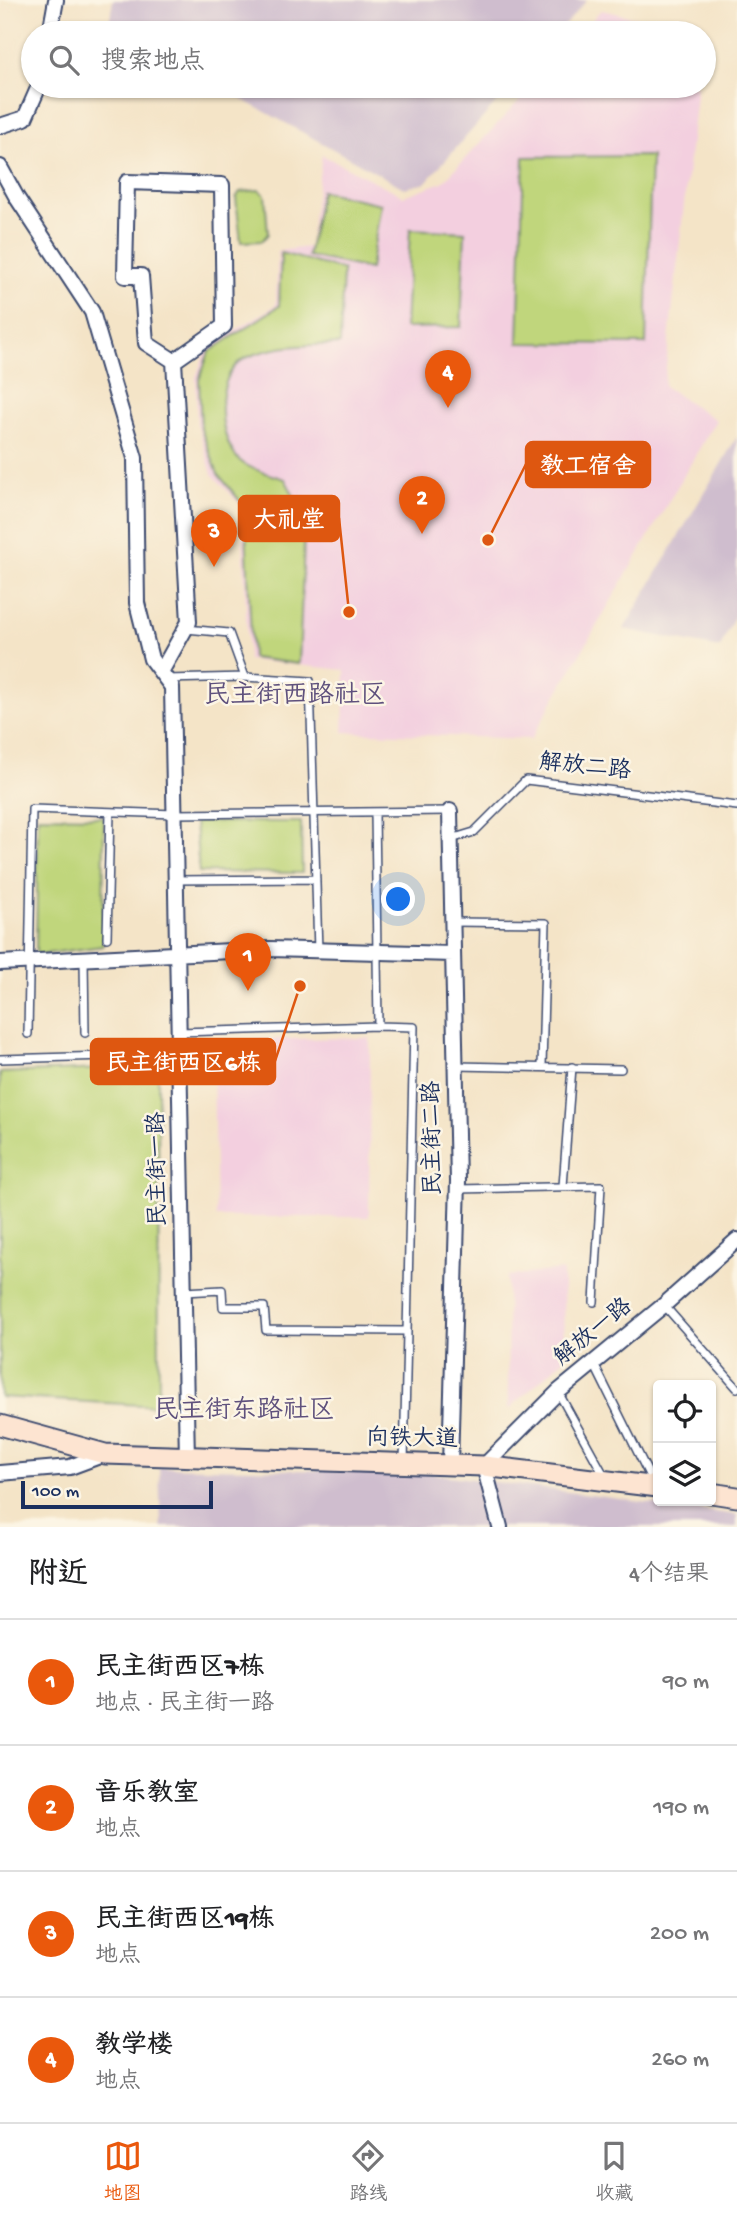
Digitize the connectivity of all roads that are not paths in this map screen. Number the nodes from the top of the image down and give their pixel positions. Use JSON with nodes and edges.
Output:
{"nodes":[{"id":1,"x":56,"y":0,"type":"edge"},
{"id":2,"x":52,"y":21,"type":"edge"},
{"id":3,"x":34,"y":98,"type":"edge"},
{"id":4,"x":0,"y":126,"type":"edge"},
{"id":5,"x":0,"y":167,"type":"edge"},
{"id":6,"x":174,"y":361,"type":"junction"},
{"id":7,"x":186,"y":628,"type":"junction"},
{"id":8,"x":164,"y":676,"type":"junction"},
{"id":9,"x":245,"y":677,"type":"junction"},
{"id":10,"x":737,"y":806,"type":"edge"},
{"id":11,"x":450,"y":811,"type":"joint"},
{"id":12,"x":110,"y":812,"type":"junction"},
{"id":13,"x":375,"y":812,"type":"junction"},
{"id":14,"x":312,"y":813,"type":"junction"},
{"id":15,"x":175,"y":814,"type":"junction"},
{"id":16,"x":450,"y":840,"type":"junction"},
{"id":17,"x":316,"y":879,"type":"junction"},
{"id":18,"x":176,"y":880,"type":"junction"},
{"id":19,"x":452,"y":922,"type":"junction"},
{"id":20,"x":107,"y":938,"type":"dead end"},
{"id":21,"x":318,"y":951,"type":"junction"},
{"id":22,"x":178,"y":952,"type":"junction"},
{"id":23,"x":378,"y":952,"type":"junction"},
{"id":24,"x":453,"y":954,"type":"junction"},
{"id":25,"x":84,"y":959,"type":"junction"},
{"id":26,"x":29,"y":962,"type":"junction"},
{"id":27,"x":0,"y":963,"type":"edge"},
{"id":28,"x":378,"y":1026,"type":"junction"},
{"id":29,"x":179,"y":1032,"type":"junction"},
{"id":30,"x":85,"y":1033,"type":"dead end"},
{"id":31,"x":29,"y":1034,"type":"dead end"},
{"id":32,"x":180,"y":1054,"type":"junction"},
{"id":33,"x":0,"y":1059,"type":"edge"},
{"id":34,"x":456,"y":1066,"type":"junction"},
{"id":35,"x":542,"y":1066,"type":"junction"},
{"id":36,"x":572,"y":1067,"type":"junction"},
{"id":37,"x":621,"y":1069,"type":"dead end"},
{"id":38,"x":564,"y":1186,"type":"junction"},
{"id":39,"x":458,"y":1189,"type":"junction"},
{"id":40,"x":737,"y":1240,"type":"edge"},
{"id":41,"x":184,"y":1292,"type":"junction"},
{"id":42,"x":594,"y":1302,"type":"dead end"},
{"id":43,"x":664,"y":1305,"type":"junction"},
{"id":44,"x":407,"y":1331,"type":"junction"},
{"id":45,"x":593,"y":1362,"type":"junction"},
{"id":46,"x":737,"y":1388,"type":"edge"},
{"id":47,"x":558,"y":1392,"type":"junction"},
{"id":48,"x":0,"y":1425,"type":"edge"},
{"id":49,"x":105,"y":1454,"type":"junction"},
{"id":50,"x":187,"y":1459,"type":"junction"},
{"id":51,"x":404,"y":1464,"type":"junction"},
{"id":52,"x":450,"y":1465,"type":"junction"},
{"id":53,"x":484,"y":1466,"type":"junction"},
{"id":54,"x":0,"y":1474,"type":"edge"},
{"id":55,"x":607,"y":1481,"type":"junction"},
{"id":56,"x":653,"y":1481,"type":"edge"},
{"id":57,"x":653,"y":1487,"type":"edge"},
{"id":58,"x":716,"y":1494,"type":"edge"},
{"id":59,"x":737,"y":1497,"type":"edge"},
{"id":60,"x":500,"y":1527,"type":"edge"}],
"edges":[{"from":1,"to":2,"type":"street"},
{"from":3,"to":4,"type":"street"},
{"from":5,"to":8,"type":"street","name":"民主街一路"},
{"from":6,"to":6,"type":"street"},
{"from":6,"to":7,"type":"street"},
{"from":7,"to":8,"type":"street"},
{"from":7,"to":9,"type":"lane"},
{"from":8,"to":9,"type":"lane"},
{"from":8,"to":15,"type":"street","name":"民主街一路"},
{"from":9,"to":14,"type":"lane"},
{"from":10,"to":16,"type":"lane","name":"解放二路"},
{"from":11,"to":13,"type":"lane"},
{"from":11,"to":16,"type":"street","name":"民主街二路"},
{"from":12,"to":15,"type":"lane"},
{"from":12,"to":20,"type":"lane"},
{"from":12,"to":26,"type":"lane"},
{"from":13,"to":14,"type":"lane"},
{"from":13,"to":23,"type":"lane"},
{"from":14,"to":15,"type":"lane"},
{"from":14,"to":17,"type":"lane"},
{"from":15,"to":18,"type":"street","name":"民主街一路"},
{"from":16,"to":19,"type":"street","name":"民主街二路"},
{"from":17,"to":18,"type":"lane"},
{"from":17,"to":21,"type":"lane"},
{"from":18,"to":22,"type":"street","name":"民主街一路"},
{"from":19,"to":24,"type":"street","name":"民主街二路"},
{"from":19,"to":35,"type":"lane"},
{"from":21,"to":22,"type":"street"},
{"from":21,"to":23,"type":"street"},
{"from":22,"to":25,"type":"street"},
{"from":22,"to":29,"type":"street","name":"民主街一路"},
{"from":23,"to":24,"type":"street"},
{"from":23,"to":28,"type":"lane"},
{"from":24,"to":34,"type":"street","name":"民主街二路"},
{"from":25,"to":26,"type":"street"},
{"from":25,"to":30,"type":"lane"},
{"from":26,"to":27,"type":"street"},
{"from":26,"to":31,"type":"lane"},
{"from":28,"to":29,"type":"lane"},
{"from":28,"to":44,"type":"lane"},
{"from":29,"to":32,"type":"street","name":"民主街一路"},
{"from":32,"to":33,"type":"lane"},
{"from":32,"to":41,"type":"street","name":"民主街一路"},
{"from":34,"to":35,"type":"lane"},
{"from":34,"to":39,"type":"street","name":"民主街二路"},
{"from":35,"to":36,"type":"lane"},
{"from":36,"to":37,"type":"lane"},
{"from":36,"to":38,"type":"lane"},
{"from":38,"to":39,"type":"lane"},
{"from":38,"to":42,"type":"lane"},
{"from":39,"to":52,"type":"street","name":"民主街二路"},
{"from":40,"to":43,"type":"street","name":"解放一路"},
{"from":41,"to":44,"type":"lane"},
{"from":41,"to":50,"type":"street","name":"民主街一路"},
{"from":43,"to":45,"type":"street","name":"解放一路"},
{"from":43,"to":46,"type":"lane"},
{"from":44,"to":51,"type":"lane"},
{"from":45,"to":47,"type":"street","name":"解放一路"},
{"from":45,"to":56,"type":"lane"},
{"from":47,"to":53,"type":"street","name":"解放一路"},
{"from":47,"to":55,"type":"lane"},
{"from":48,"to":49,"type":"street","name":"向铁大道"},
{"from":49,"to":50,"type":"street","name":"向铁大道"},
{"from":49,"to":54,"type":"street"},
{"from":50,"to":51,"type":"street","name":"向铁大道"},
{"from":51,"to":52,"type":"street","name":"向铁大道"},
{"from":52,"to":53,"type":"street","name":"向铁大道"},
{"from":53,"to":55,"type":"street","name":"向铁大道"},
{"from":53,"to":60,"type":"street"},
{"from":55,"to":57,"type":"street","name":"向铁大道"},
{"from":58,"to":59,"type":"street"}]}
